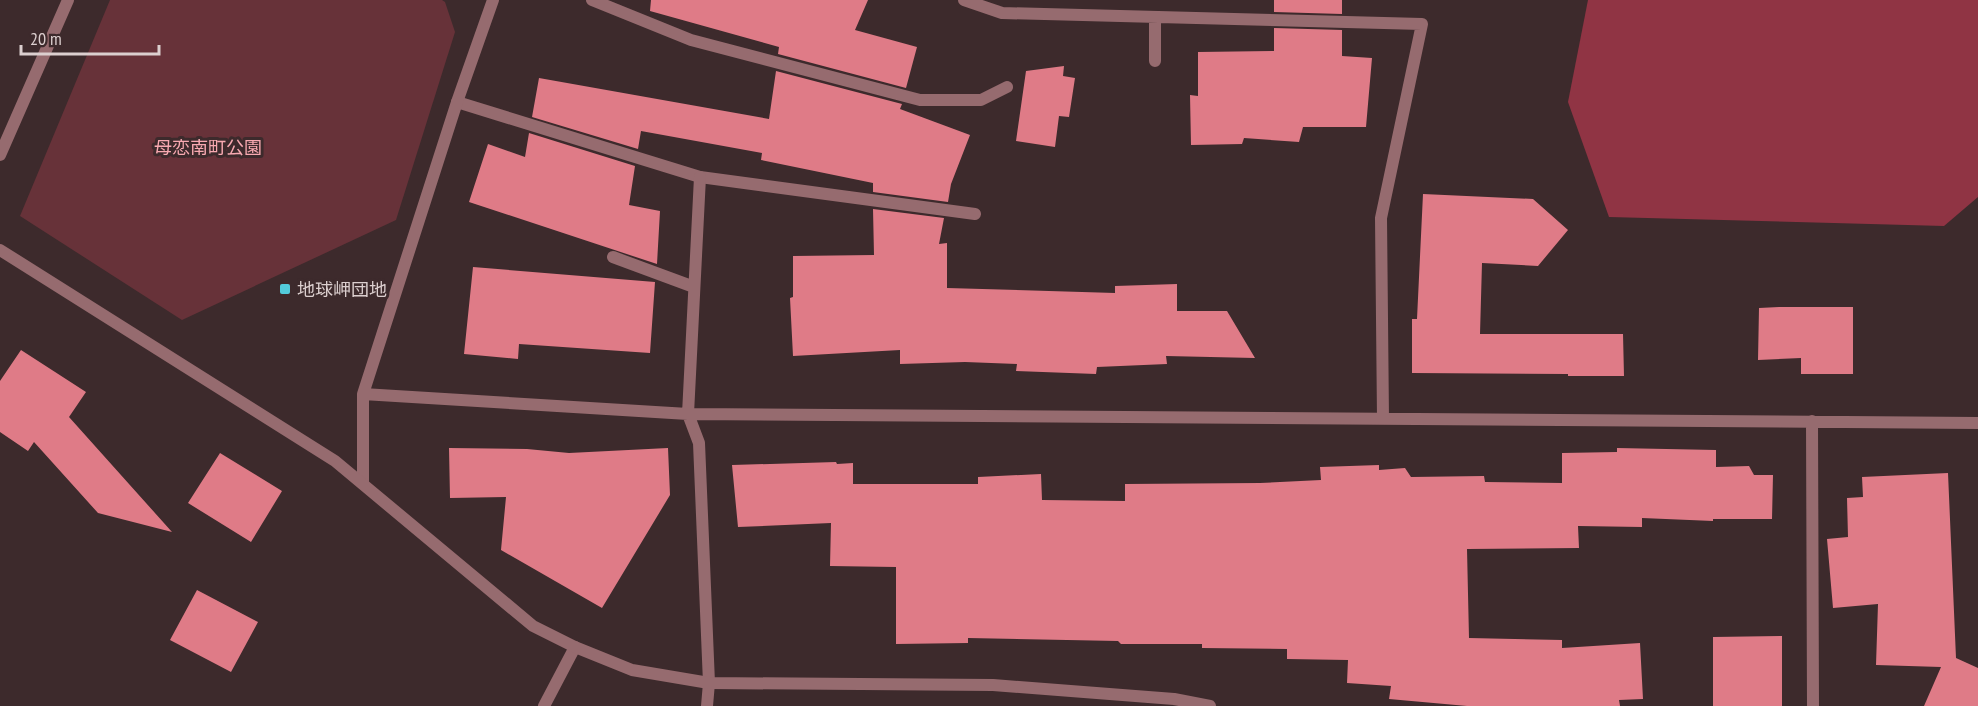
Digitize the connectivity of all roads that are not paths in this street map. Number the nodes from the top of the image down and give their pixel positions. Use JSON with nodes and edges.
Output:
{"nodes":[{"id":1,"x":68,"y":0,"type":"edge"},
{"id":2,"x":491,"y":0,"type":"edge"},
{"id":3,"x":592,"y":0,"type":"edge"},
{"id":4,"x":964,"y":0,"type":"edge"},
{"id":5,"x":1155,"y":17,"type":"junction"},
{"id":6,"x":1155,"y":61,"type":"dead end"},
{"id":7,"x":1007,"y":87,"type":"dead end"},
{"id":8,"x":457,"y":102,"type":"junction"},
{"id":9,"x":0,"y":155,"type":"edge"},
{"id":10,"x":700,"y":177,"type":"junction"},
{"id":11,"x":975,"y":214,"type":"dead end"},
{"id":12,"x":0,"y":250,"type":"edge"},
{"id":13,"x":613,"y":257,"type":"dead end"},
{"id":14,"x":694,"y":287,"type":"junction"},
{"id":15,"x":363,"y":394,"type":"junction"},
{"id":16,"x":688,"y":414,"type":"junction"},
{"id":17,"x":1383,"y":419,"type":"junction"},
{"id":18,"x":1812,"y":421,"type":"junction"},
{"id":19,"x":1978,"y":423,"type":"edge"},
{"id":20,"x":363,"y":483,"type":"junction"},
{"id":21,"x":575,"y":647,"type":"junction"},
{"id":22,"x":709,"y":683,"type":"junction"},
{"id":23,"x":544,"y":706,"type":"edge"},
{"id":24,"x":707,"y":706,"type":"edge"},
{"id":25,"x":1210,"y":706,"type":"edge"},
{"id":26,"x":1813,"y":706,"type":"edge"}],
"edges":[{"from":1,"to":9,"type":"street"},
{"from":2,"to":8,"type":"street"},
{"from":3,"to":7,"type":"street"},
{"from":4,"to":5,"type":"street"},
{"from":5,"to":6,"type":"street"},
{"from":5,"to":17,"type":"street"},
{"from":8,"to":10,"type":"street"},
{"from":8,"to":15,"type":"street"},
{"from":10,"to":11,"type":"street"},
{"from":10,"to":14,"type":"street"},
{"from":12,"to":20,"type":"street"},
{"from":13,"to":14,"type":"street"},
{"from":14,"to":16,"type":"street"},
{"from":15,"to":16,"type":"street"},
{"from":15,"to":20,"type":"street"},
{"from":16,"to":17,"type":"street"},
{"from":16,"to":22,"type":"street"},
{"from":17,"to":18,"type":"street"},
{"from":18,"to":19,"type":"street"},
{"from":18,"to":26,"type":"street"},
{"from":20,"to":21,"type":"street"},
{"from":21,"to":22,"type":"street"},
{"from":21,"to":23,"type":"street"},
{"from":22,"to":24,"type":"street"},
{"from":22,"to":25,"type":"street"}]}
